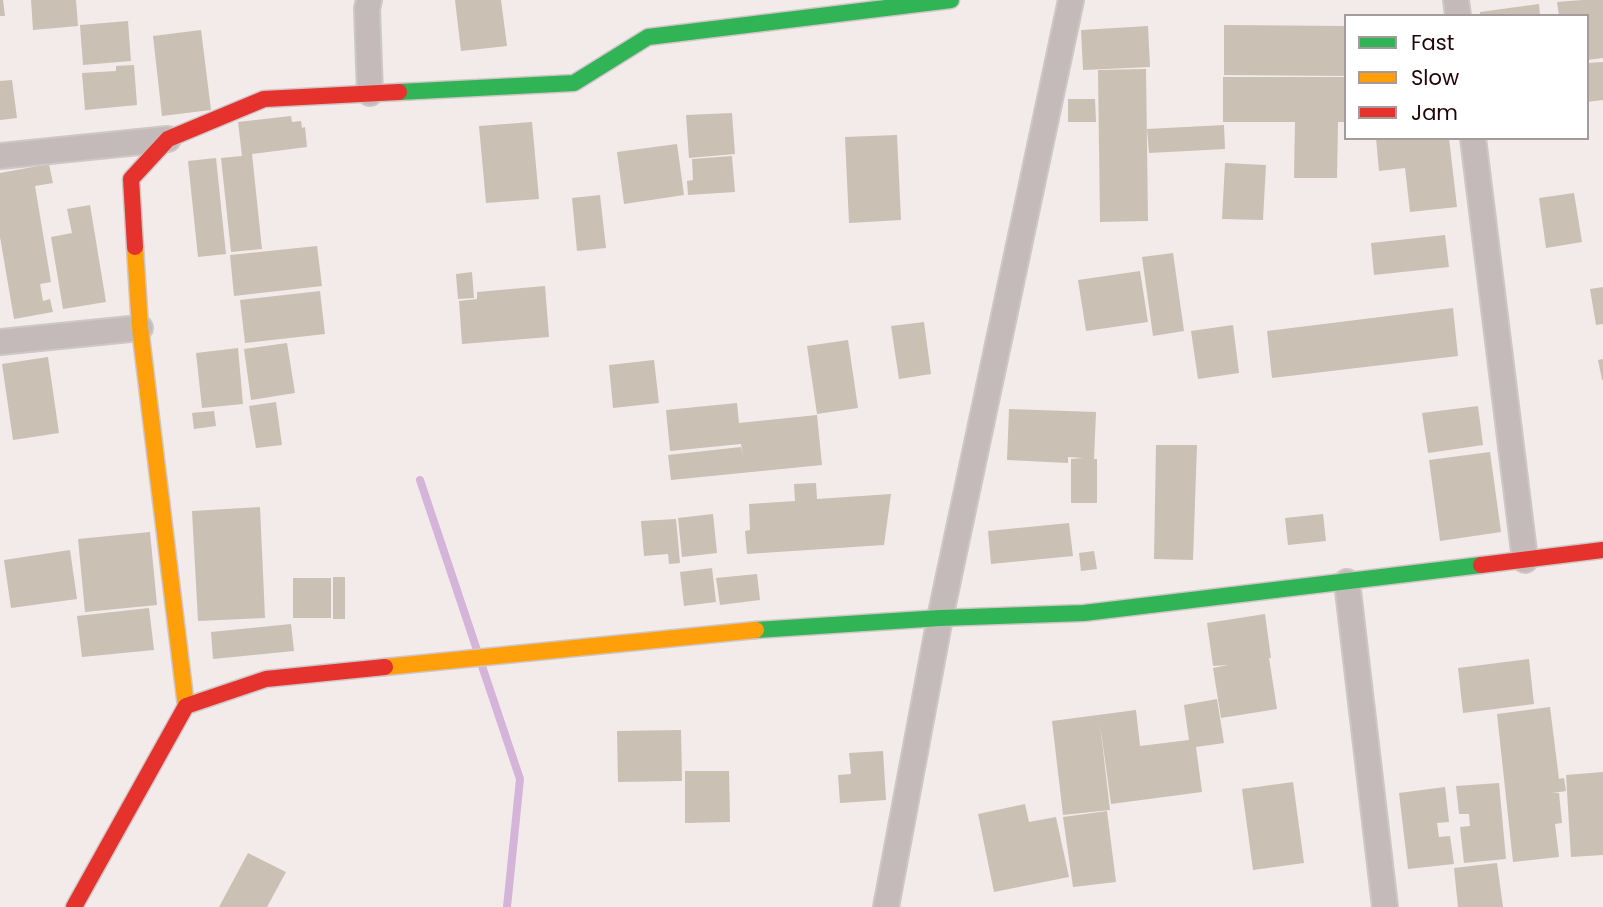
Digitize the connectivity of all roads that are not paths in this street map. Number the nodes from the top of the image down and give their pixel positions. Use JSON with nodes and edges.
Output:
{"nodes":[{"id":1,"x":369,"y":0,"type":"edge"},
{"id":2,"x":951,"y":0,"type":"edge"},
{"id":3,"x":1071,"y":0,"type":"edge"},
{"id":4,"x":370,"y":93,"type":"junction"},
{"id":5,"x":168,"y":139,"type":"junction"},
{"id":6,"x":1473,"y":140,"type":"edge"},
{"id":7,"x":0,"y":156,"type":"edge"},
{"id":8,"x":140,"y":328,"type":"junction"},
{"id":9,"x":0,"y":342,"type":"edge"},
{"id":10,"x":1603,"y":550,"type":"edge"},
{"id":11,"x":1525,"y":560,"type":"junction"},
{"id":12,"x":1346,"y":582,"type":"junction"},
{"id":13,"x":940,"y":618,"type":"junction"},
{"id":14,"x":186,"y":706,"type":"junction"},
{"id":15,"x":74,"y":907,"type":"edge"},
{"id":16,"x":886,"y":907,"type":"edge"},
{"id":17,"x":1385,"y":907,"type":"edge"}],
"edges":[{"from":1,"to":4,"type":"street"},
{"from":2,"to":4,"type":"street"},
{"from":3,"to":13,"type":"street"},
{"from":4,"to":5,"type":"street"},
{"from":5,"to":7,"type":"street"},
{"from":5,"to":8,"type":"street"},
{"from":6,"to":11,"type":"street"},
{"from":8,"to":9,"type":"street"},
{"from":8,"to":14,"type":"street"},
{"from":10,"to":11,"type":"street"},
{"from":11,"to":12,"type":"street"},
{"from":12,"to":13,"type":"street"},
{"from":12,"to":17,"type":"street"},
{"from":13,"to":14,"type":"street"},
{"from":13,"to":16,"type":"street"},
{"from":14,"to":15,"type":"street"}]}
